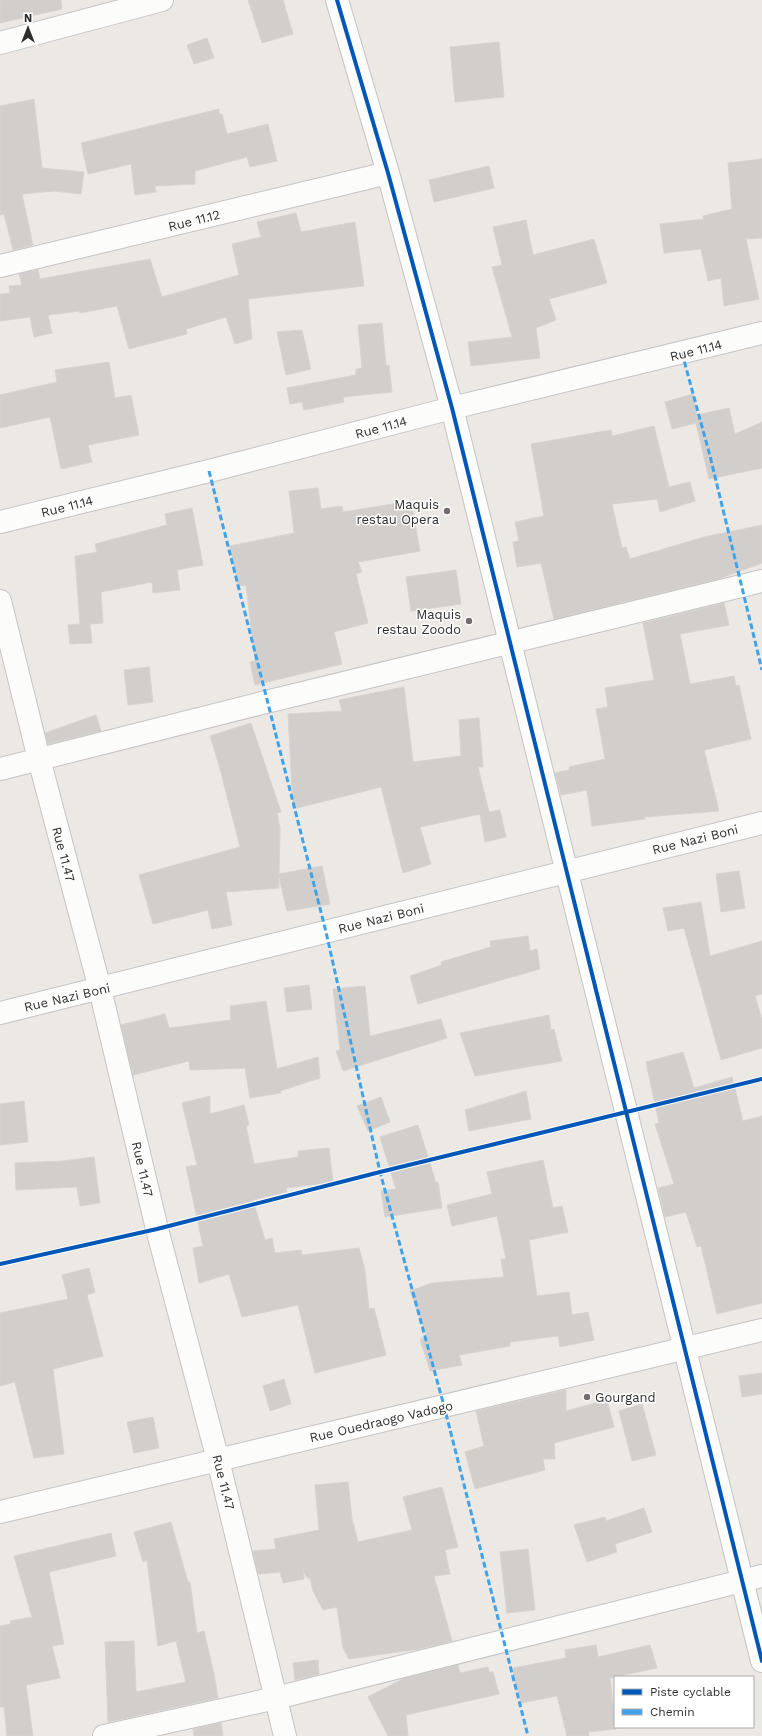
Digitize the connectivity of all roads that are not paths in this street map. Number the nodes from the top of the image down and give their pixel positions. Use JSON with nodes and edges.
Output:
{"nodes":[{"id":1,"x":162,"y":0,"type":"edge"},
{"id":2,"x":337,"y":0,"type":"edge"},
{"id":3,"x":0,"y":43,"type":"edge"},
{"id":4,"x":388,"y":173,"type":"junction"},
{"id":5,"x":0,"y":266,"type":"edge"},
{"id":6,"x":762,"y":333,"type":"edge"},
{"id":7,"x":452,"y":408,"type":"junction"},
{"id":8,"x":0,"y":522,"type":"edge"},
{"id":9,"x":762,"y":581,"type":"edge"},
{"id":10,"x":0,"y":601,"type":"edge"},
{"id":11,"x":509,"y":642,"type":"junction"},
{"id":12,"x":38,"y":759,"type":"junction"},
{"id":13,"x":0,"y":769,"type":"edge"},
{"id":14,"x":762,"y":823,"type":"edge"},
{"id":15,"x":566,"y":871,"type":"junction"},
{"id":16,"x":100,"y":989,"type":"junction"},
{"id":17,"x":0,"y":1013,"type":"edge"},
{"id":18,"x":762,"y":1330,"type":"edge"},
{"id":19,"x":684,"y":1348,"type":"junction"},
{"id":20,"x":218,"y":1460,"type":"junction"},
{"id":21,"x":0,"y":1512,"type":"edge"},
{"id":22,"x":752,"y":1579,"type":"edge"},
{"id":23,"x":762,"y":1661,"type":"edge"},
{"id":24,"x":276,"y":1698,"type":"junction"},
{"id":25,"x":104,"y":1736,"type":"edge"},
{"id":26,"x":285,"y":1736,"type":"edge"}],
"edges":[{"from":1,"to":3,"type":"street"},
{"from":2,"to":4,"type":"street"},
{"from":4,"to":5,"type":"street","name":"Rue 11.12"},
{"from":4,"to":7,"type":"street"},
{"from":6,"to":7,"type":"street","name":"Rue 11.14"},
{"from":7,"to":8,"type":"street","name":"Rue 11.14"},
{"from":7,"to":11,"type":"street"},
{"from":9,"to":11,"type":"street"},
{"from":10,"to":12,"type":"street","name":"Rue 11.47"},
{"from":11,"to":12,"type":"street"},
{"from":11,"to":15,"type":"street"},
{"from":12,"to":13,"type":"street"},
{"from":12,"to":16,"type":"street","name":"Rue 11.47"},
{"from":14,"to":15,"type":"street","name":"Rue Nazi Boni"},
{"from":15,"to":16,"type":"street","name":"Rue Nazi Boni"},
{"from":15,"to":19,"type":"street"},
{"from":16,"to":17,"type":"street","name":"Rue Nazi Boni"},
{"from":16,"to":20,"type":"street","name":"Rue 11.47"},
{"from":18,"to":19,"type":"street","name":"Rue Ouedraogo Vadogo"},
{"from":19,"to":20,"type":"street","name":"Rue Ouedraogo Vadogo"},
{"from":19,"to":22,"type":"street"},
{"from":20,"to":21,"type":"street","name":"Rue Ouedraogo Vadogo"},
{"from":20,"to":24,"type":"street","name":"Rue 11.47"},
{"from":22,"to":23,"type":"street"},
{"from":22,"to":24,"type":"street"},
{"from":24,"to":25,"type":"street"},
{"from":24,"to":26,"type":"street","name":"Rue 11.47"}]}
